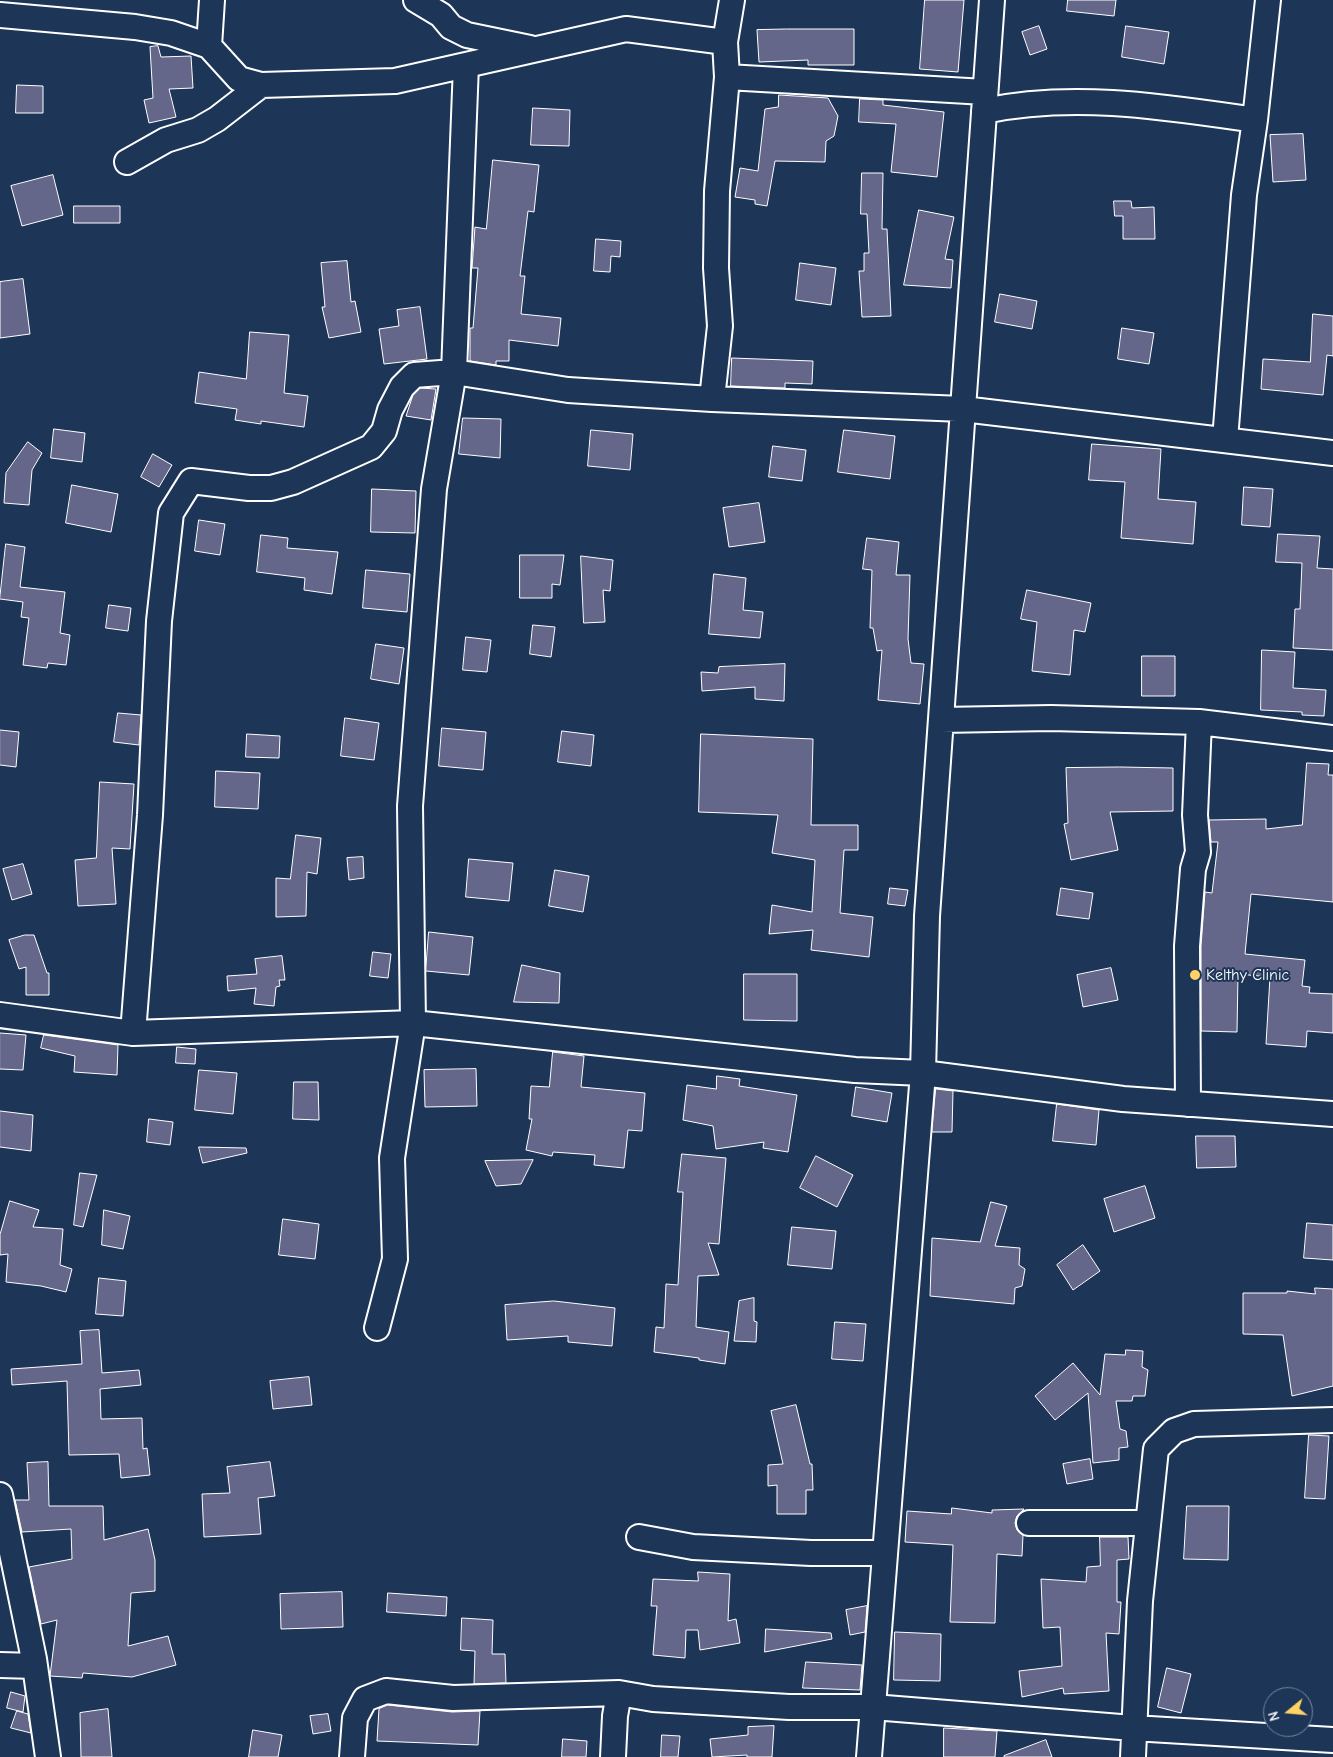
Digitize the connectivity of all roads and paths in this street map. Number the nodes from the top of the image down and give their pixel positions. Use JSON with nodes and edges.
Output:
{"nodes":[{"id":1,"x":212,"y":0,"type":"edge"},
{"id":2,"x":416,"y":0,"type":"edge"},
{"id":3,"x":992,"y":0,"type":"edge"},
{"id":4,"x":1268,"y":0,"type":"edge"},
{"id":5,"x":734,"y":2,"type":"edge"},
{"id":6,"x":0,"y":16,"type":"edge"},
{"id":7,"x":725,"y":42,"type":"junction"},
{"id":8,"x":209,"y":46,"type":"junction"},
{"id":9,"x":541,"y":50,"type":"junction"},
{"id":10,"x":466,"y":66,"type":"junction"},
{"id":11,"x":727,"y":77,"type":"junction"},
{"id":12,"x":261,"y":85,"type":"junction"},
{"id":13,"x":985,"y":101,"type":"junction"},
{"id":14,"x":1255,"y":120,"type":"junction"},
{"id":15,"x":127,"y":162,"type":"dead end"},
{"id":16,"x":454,"y":372,"type":"junction"},
{"id":17,"x":712,"y":399,"type":"junction"},
{"id":18,"x":963,"y":409,"type":"junction"},
{"id":19,"x":1225,"y":440,"type":"junction"},
{"id":20,"x":1333,"y":453,"type":"edge"},
{"id":21,"x":941,"y":720,"type":"junction"},
{"id":22,"x":1199,"y":722,"type":"junction"},
{"id":23,"x":1333,"y":738,"type":"edge"},
{"id":24,"x":0,"y":1015,"type":"edge"},
{"id":25,"x":412,"y":1023,"type":"junction"},
{"id":26,"x":133,"y":1033,"type":"junction"},
{"id":27,"x":924,"y":1073,"type":"junction"},
{"id":28,"x":1188,"y":1104,"type":"junction"},
{"id":29,"x":1333,"y":1114,"type":"edge"},
{"id":30,"x":377,"y":1328,"type":"dead end"},
{"id":31,"x":1333,"y":1420,"type":"edge"},
{"id":32,"x":0,"y":1495,"type":"edge"},
{"id":33,"x":1029,"y":1523,"type":"dead end"},
{"id":34,"x":1148,"y":1523,"type":"junction"},
{"id":35,"x":638,"y":1537,"type":"dead end"},
{"id":36,"x":885,"y":1553,"type":"junction"},
{"id":37,"x":0,"y":1665,"type":"edge"},
{"id":38,"x":35,"y":1666,"type":"junction"},
{"id":39,"x":619,"y":1693,"type":"junction"},
{"id":40,"x":873,"y":1708,"type":"junction"},
{"id":41,"x":1133,"y":1728,"type":"junction"},
{"id":42,"x":1333,"y":1740,"type":"edge"},
{"id":43,"x":48,"y":1757,"type":"edge"},
{"id":44,"x":352,"y":1757,"type":"edge"},
{"id":45,"x":612,"y":1757,"type":"edge"},
{"id":46,"x":869,"y":1757,"type":"edge"},
{"id":47,"x":1133,"y":1757,"type":"edge"}],
"edges":[{"from":1,"to":8,"type":"street"},
{"from":2,"to":9,"type":"street"},
{"from":3,"to":13,"type":"street"},
{"from":4,"to":14,"type":"street"},
{"from":5,"to":7,"type":"street"},
{"from":6,"to":8,"type":"street"},
{"from":7,"to":9,"type":"street"},
{"from":7,"to":11,"type":"street"},
{"from":8,"to":12,"type":"street"},
{"from":9,"to":10,"type":"street"},
{"from":10,"to":12,"type":"street"},
{"from":10,"to":16,"type":"street"},
{"from":11,"to":13,"type":"street"},
{"from":11,"to":17,"type":"street"},
{"from":12,"to":15,"type":"street"},
{"from":13,"to":14,"type":"street"},
{"from":13,"to":18,"type":"street"},
{"from":14,"to":19,"type":"street"},
{"from":16,"to":17,"type":"street"},
{"from":16,"to":25,"type":"street"},
{"from":16,"to":26,"type":"street"},
{"from":17,"to":18,"type":"street"},
{"from":18,"to":19,"type":"street"},
{"from":18,"to":21,"type":"street"},
{"from":19,"to":20,"type":"street"},
{"from":21,"to":22,"type":"street"},
{"from":21,"to":27,"type":"street"},
{"from":22,"to":23,"type":"street"},
{"from":22,"to":28,"type":"street"},
{"from":24,"to":26,"type":"street"},
{"from":25,"to":26,"type":"street"},
{"from":25,"to":27,"type":"street"},
{"from":25,"to":30,"type":"street"},
{"from":27,"to":28,"type":"street"},
{"from":27,"to":36,"type":"street"},
{"from":28,"to":29,"type":"street"},
{"from":31,"to":34,"type":"street"},
{"from":32,"to":38,"type":"street"},
{"from":33,"to":34,"type":"street"},
{"from":34,"to":41,"type":"street"},
{"from":35,"to":36,"type":"street"},
{"from":36,"to":40,"type":"street"},
{"from":37,"to":38,"type":"street"},
{"from":38,"to":43,"type":"street"},
{"from":39,"to":40,"type":"street"},
{"from":39,"to":44,"type":"street"},
{"from":39,"to":45,"type":"street"},
{"from":40,"to":41,"type":"street"},
{"from":40,"to":46,"type":"street"},
{"from":41,"to":42,"type":"street"},
{"from":41,"to":47,"type":"street"}]}
